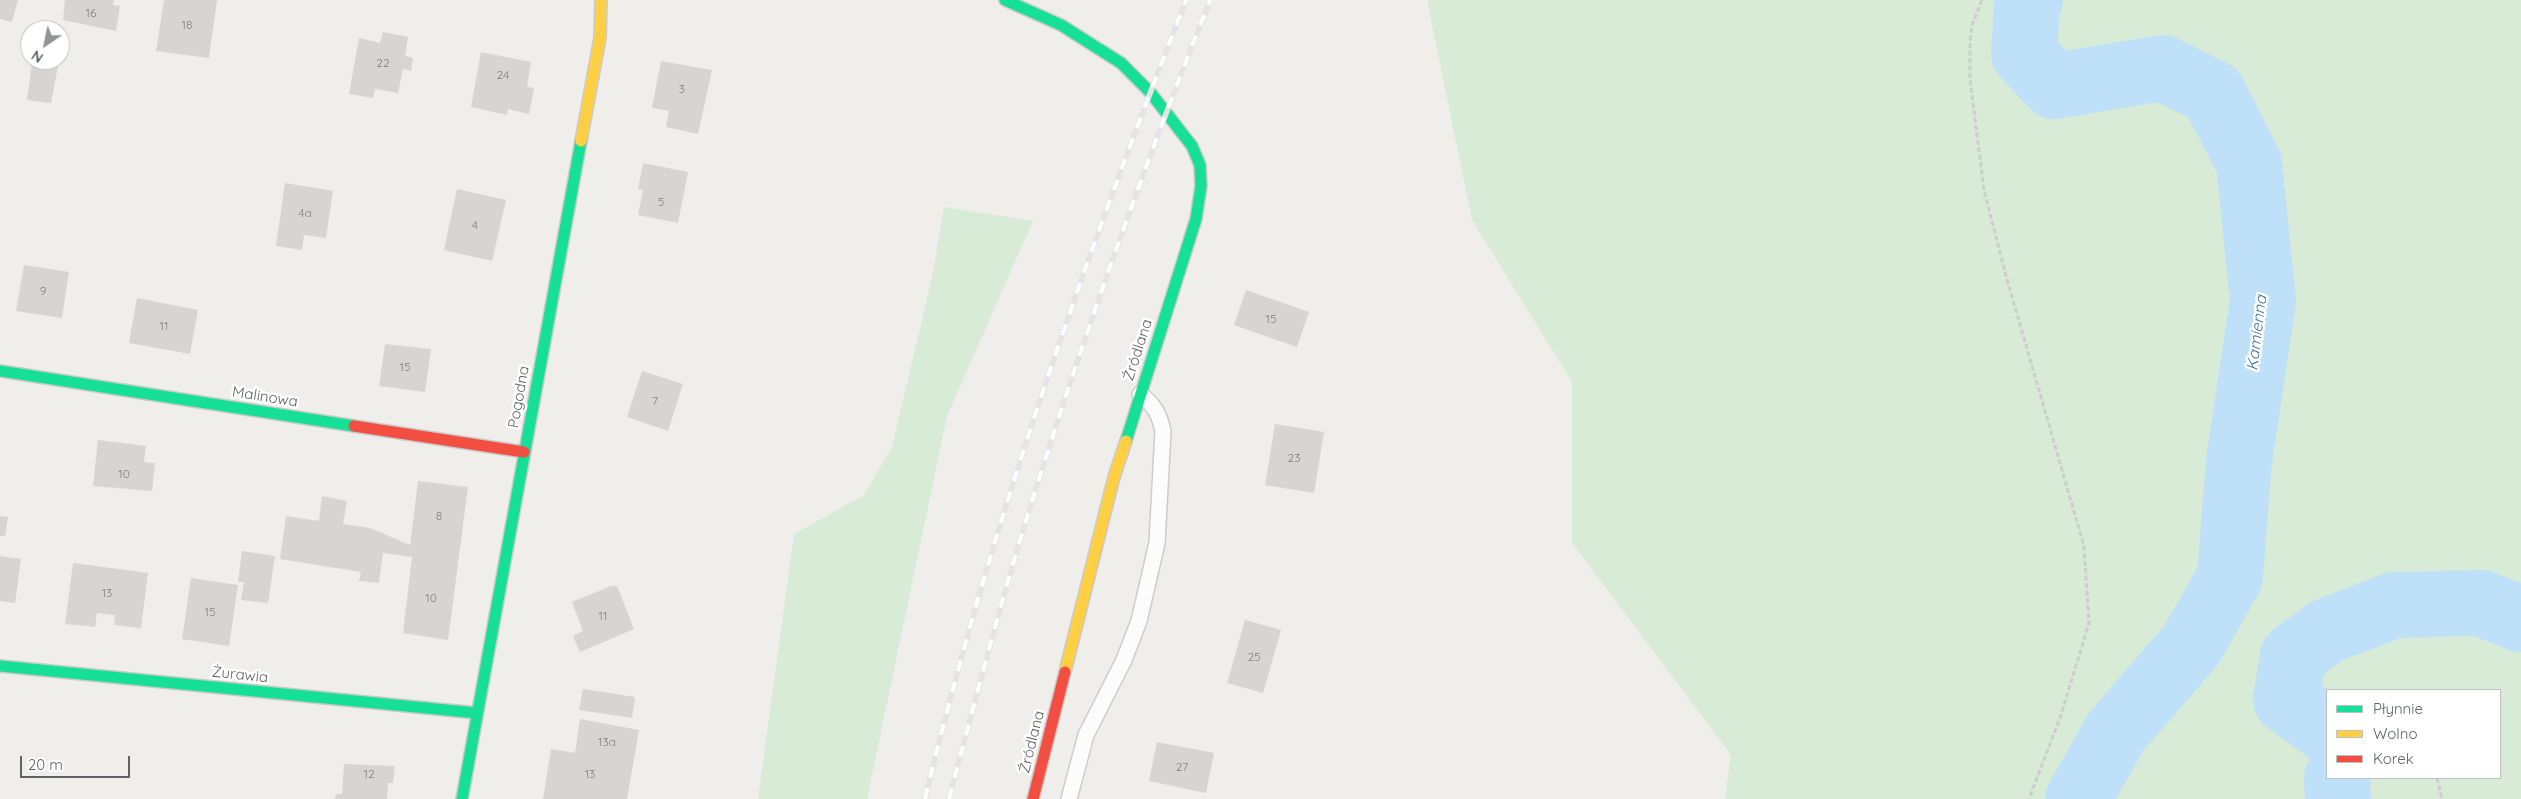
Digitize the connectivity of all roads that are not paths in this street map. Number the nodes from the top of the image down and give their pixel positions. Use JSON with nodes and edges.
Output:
{"nodes":[{"id":1,"x":601,"y":0,"type":"edge"},
{"id":2,"x":1005,"y":0,"type":"edge"},
{"id":3,"x":0,"y":371,"type":"edge"},
{"id":4,"x":1140,"y":394,"type":"junction"},
{"id":5,"x":524,"y":452,"type":"junction"},
{"id":6,"x":0,"y":666,"type":"edge"},
{"id":7,"x":477,"y":713,"type":"junction"},
{"id":8,"x":462,"y":799,"type":"edge"},
{"id":9,"x":1033,"y":799,"type":"edge"},
{"id":10,"x":1070,"y":799,"type":"edge"}],
"edges":[{"from":1,"to":5,"type":"street","name":"Pogodna"},
{"from":2,"to":4,"type":"street","name":"Źródlana"},
{"from":3,"to":5,"type":"street","name":"Malinowa"},
{"from":4,"to":9,"type":"street","name":"Źródlana"},
{"from":4,"to":10,"type":"lane"},
{"from":5,"to":7,"type":"street","name":"Pogodna"},
{"from":6,"to":7,"type":"street","name":"Żurawia"},
{"from":7,"to":8,"type":"street","name":"Pogodna"}]}
